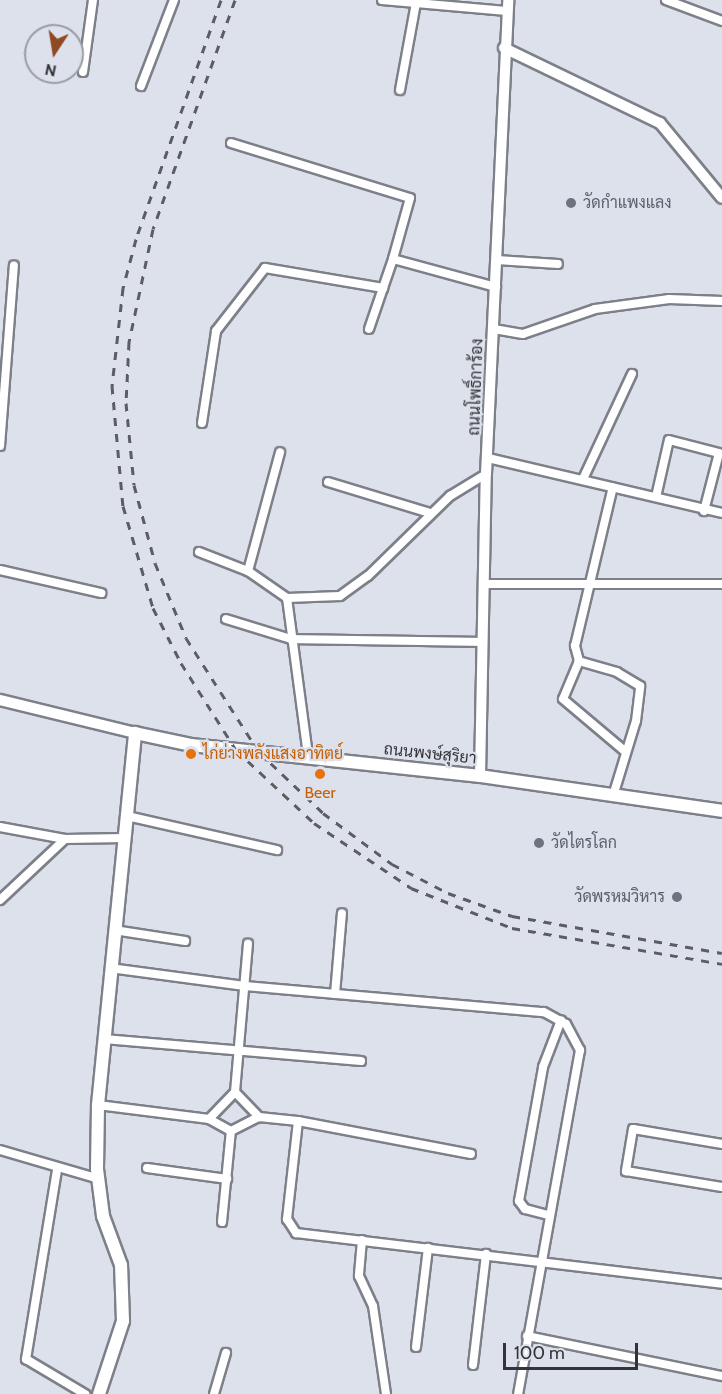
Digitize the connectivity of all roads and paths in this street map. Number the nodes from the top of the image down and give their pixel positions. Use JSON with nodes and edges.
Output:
{"nodes":[{"id":1,"x":93,"y":0,"type":"edge"},
{"id":2,"x":174,"y":0,"type":"edge"},
{"id":3,"x":382,"y":0,"type":"edge"},
{"id":4,"x":666,"y":0,"type":"edge"},
{"id":5,"x":416,"y":3,"type":"junction"},
{"id":6,"x":507,"y":6,"type":"edge"},
{"id":7,"x":722,"y":21,"type":"edge"},
{"id":8,"x":504,"y":48,"type":"junction"},
{"id":9,"x":84,"y":65,"type":"edge"},
{"id":10,"x":141,"y":86,"type":"dead end"},
{"id":11,"x":400,"y":90,"type":"dead end"},
{"id":12,"x":231,"y":143,"type":"dead end"},
{"id":13,"x":722,"y":198,"type":"edge"},
{"id":14,"x":393,"y":259,"type":"junction"},
{"id":15,"x":497,"y":260,"type":"junction"},
{"id":16,"x":558,"y":264,"type":"dead end"},
{"id":17,"x":14,"y":266,"type":"dead end"},
{"id":18,"x":495,"y":287,"type":"junction"},
{"id":19,"x":383,"y":288,"type":"junction"},
{"id":20,"x":722,"y":302,"type":"edge"},
{"id":21,"x":494,"y":329,"type":"junction"},
{"id":22,"x":369,"y":330,"type":"dead end"},
{"id":23,"x":632,"y":374,"type":"dead end"},
{"id":24,"x":2,"y":378,"type":"edge"},
{"id":25,"x":202,"y":423,"type":"dead end"},
{"id":26,"x":0,"y":446,"type":"edge"},
{"id":27,"x":280,"y":452,"type":"dead end"},
{"id":28,"x":488,"y":458,"type":"junction"},
{"id":29,"x":486,"y":474,"type":"junction"},
{"id":30,"x":583,"y":479,"type":"junction"},
{"id":31,"x":328,"y":482,"type":"dead end"},
{"id":32,"x":613,"y":487,"type":"junction"},
{"id":33,"x":656,"y":497,"type":"junction"},
{"id":34,"x":704,"y":511,"type":"junction"},
{"id":35,"x":430,"y":513,"type":"junction"},
{"id":36,"x":722,"y":513,"type":"edge"},
{"id":37,"x":199,"y":552,"type":"dead end"},
{"id":38,"x":0,"y":570,"type":"edge"},
{"id":39,"x":248,"y":571,"type":"junction"},
{"id":40,"x":483,"y":584,"type":"junction"},
{"id":41,"x":587,"y":584,"type":"junction"},
{"id":42,"x":722,"y":584,"type":"edge"},
{"id":43,"x":101,"y":592,"type":"dead end"},
{"id":44,"x":286,"y":598,"type":"junction"},
{"id":45,"x":226,"y":619,"type":"dead end"},
{"id":46,"x":291,"y":639,"type":"junction"},
{"id":47,"x":482,"y":642,"type":"junction"},
{"id":48,"x":579,"y":661,"type":"junction"},
{"id":49,"x":0,"y":700,"type":"edge"},
{"id":50,"x":135,"y":733,"type":"junction"},
{"id":51,"x":626,"y":752,"type":"junction"},
{"id":52,"x":308,"y":756,"type":"junction"},
{"id":53,"x":480,"y":776,"type":"junction"},
{"id":54,"x":613,"y":796,"type":"junction"},
{"id":55,"x":721,"y":808,"type":"edge"},
{"id":56,"x":127,"y":816,"type":"junction"},
{"id":57,"x":0,"y":827,"type":"edge"},
{"id":58,"x":65,"y":838,"type":"junction"},
{"id":59,"x":124,"y":838,"type":"junction"},
{"id":60,"x":277,"y":850,"type":"dead end"},
{"id":61,"x":0,"y":900,"type":"edge"},
{"id":62,"x":342,"y":913,"type":"dead end"},
{"id":63,"x":114,"y":930,"type":"junction"},
{"id":64,"x":184,"y":941,"type":"dead end"},
{"id":65,"x":248,"y":944,"type":"dead end"},
{"id":66,"x":110,"y":968,"type":"junction"},
{"id":67,"x":245,"y":986,"type":"junction"},
{"id":68,"x":335,"y":994,"type":"junction"},
{"id":69,"x":561,"y":1020,"type":"junction"},
{"id":70,"x":104,"y":1039,"type":"junction"},
{"id":71,"x":239,"y":1050,"type":"junction"},
{"id":72,"x":361,"y":1061,"type":"dead end"},
{"id":73,"x":235,"y":1092,"type":"junction"},
{"id":74,"x":98,"y":1105,"type":"junction"},
{"id":75,"x":259,"y":1117,"type":"junction"},
{"id":76,"x":209,"y":1119,"type":"junction"},
{"id":77,"x":298,"y":1121,"type":"junction"},
{"id":78,"x":231,"y":1131,"type":"junction"},
{"id":79,"x":722,"y":1144,"type":"edge"},
{"id":80,"x":0,"y":1150,"type":"edge"},
{"id":81,"x":471,"y":1154,"type":"dead end"},
{"id":82,"x":147,"y":1168,"type":"dead end"},
{"id":83,"x":57,"y":1170,"type":"junction"},
{"id":84,"x":99,"y":1179,"type":"junction"},
{"id":85,"x":227,"y":1179,"type":"junction"},
{"id":86,"x":722,"y":1187,"type":"edge"},
{"id":87,"x":548,"y":1215,"type":"junction"},
{"id":88,"x":222,"y":1222,"type":"dead end"},
{"id":89,"x":362,"y":1240,"type":"junction"},
{"id":90,"x":428,"y":1248,"type":"junction"},
{"id":91,"x":486,"y":1254,"type":"junction"},
{"id":92,"x":539,"y":1260,"type":"junction"},
{"id":93,"x":722,"y":1284,"type":"edge"},
{"id":94,"x":527,"y":1336,"type":"junction"},
{"id":95,"x":416,"y":1347,"type":"dead end"},
{"id":96,"x":226,"y":1353,"type":"dead end"},
{"id":97,"x":473,"y":1365,"type":"dead end"},
{"id":98,"x":722,"y":1376,"type":"edge"},
{"id":99,"x":85,"y":1394,"type":"edge"},
{"id":100,"x":99,"y":1394,"type":"edge"},
{"id":101,"x":214,"y":1394,"type":"edge"},
{"id":102,"x":386,"y":1394,"type":"edge"},
{"id":103,"x":518,"y":1394,"type":"edge"}],
"edges":[{"from":1,"to":9,"type":"street"},
{"from":2,"to":10,"type":"street"},
{"from":3,"to":5,"type":"street"},
{"from":4,"to":7,"type":"street"},
{"from":5,"to":6,"type":"street"},
{"from":5,"to":11,"type":"street"},
{"from":6,"to":8,"type":"street","name":"ถนนโพธิ์การ้อง"},
{"from":8,"to":13,"type":"street"},
{"from":8,"to":15,"type":"street","name":"ถนนโพธิ์การ้อง"},
{"from":12,"to":14,"type":"street"},
{"from":14,"to":18,"type":"street"},
{"from":14,"to":19,"type":"street"},
{"from":15,"to":16,"type":"street"},
{"from":15,"to":18,"type":"street","name":"ถนนโพธิ์การ้อง"},
{"from":17,"to":24,"type":"street"},
{"from":18,"to":21,"type":"street","name":"ถนนโพธิ์การ้อง"},
{"from":19,"to":22,"type":"street"},
{"from":19,"to":25,"type":"street"},
{"from":20,"to":21,"type":"street"},
{"from":21,"to":28,"type":"street","name":"ถนนโพธิ์การ้อง"},
{"from":23,"to":30,"type":"street"},
{"from":24,"to":26,"type":"street"},
{"from":27,"to":39,"type":"street"},
{"from":28,"to":29,"type":"street","name":"ถนนโพธิ์การ้อง"},
{"from":28,"to":30,"type":"street"},
{"from":29,"to":35,"type":"street"},
{"from":29,"to":40,"type":"street","name":"ถนนโพธิ์การ้อง"},
{"from":30,"to":32,"type":"street"},
{"from":31,"to":35,"type":"street"},
{"from":32,"to":33,"type":"street"},
{"from":32,"to":41,"type":"street"},
{"from":33,"to":34,"type":"street"},
{"from":33,"to":34,"type":"street"},
{"from":34,"to":36,"type":"street"},
{"from":35,"to":44,"type":"street"},
{"from":37,"to":39,"type":"street"},
{"from":38,"to":43,"type":"street"},
{"from":39,"to":44,"type":"street"},
{"from":40,"to":41,"type":"street"},
{"from":40,"to":47,"type":"street","name":"ถนนโพธิ์การ้อง"},
{"from":41,"to":42,"type":"street"},
{"from":41,"to":48,"type":"street"},
{"from":44,"to":46,"type":"street"},
{"from":45,"to":46,"type":"street"},
{"from":46,"to":47,"type":"street"},
{"from":46,"to":52,"type":"street"},
{"from":47,"to":53,"type":"street","name":"ถนนโพธิ์การ้อง"},
{"from":48,"to":51,"type":"street"},
{"from":48,"to":51,"type":"street"},
{"from":49,"to":50,"type":"street"},
{"from":50,"to":52,"type":"main road","name":"ถนนพงษ์สุริยา"},
{"from":50,"to":56,"type":"main road"},
{"from":51,"to":54,"type":"street"},
{"from":52,"to":53,"type":"main road","name":"ถนนพงษ์สุริยา"},
{"from":53,"to":54,"type":"main road","name":"ถนนพงษ์สุริยา"},
{"from":54,"to":55,"type":"main road","name":"ถนนพงษ์สุริยา"},
{"from":56,"to":59,"type":"main road"},
{"from":56,"to":60,"type":"street"},
{"from":57,"to":58,"type":"street"},
{"from":58,"to":59,"type":"street"},
{"from":58,"to":61,"type":"street"},
{"from":59,"to":63,"type":"main road"},
{"from":62,"to":68,"type":"street"},
{"from":63,"to":64,"type":"street"},
{"from":63,"to":66,"type":"main road"},
{"from":65,"to":67,"type":"street"},
{"from":66,"to":67,"type":"street"},
{"from":66,"to":70,"type":"main road"},
{"from":67,"to":68,"type":"street"},
{"from":67,"to":71,"type":"street"},
{"from":68,"to":69,"type":"street"},
{"from":69,"to":87,"type":"street"},
{"from":69,"to":87,"type":"street"},
{"from":70,"to":71,"type":"street"},
{"from":70,"to":74,"type":"main road"},
{"from":71,"to":72,"type":"street"},
{"from":71,"to":73,"type":"street"},
{"from":73,"to":75,"type":"street"},
{"from":73,"to":76,"type":"street"},
{"from":74,"to":76,"type":"street"},
{"from":74,"to":84,"type":"main road"},
{"from":75,"to":77,"type":"street"},
{"from":75,"to":78,"type":"street"},
{"from":76,"to":78,"type":"street"},
{"from":77,"to":81,"type":"street"},
{"from":77,"to":89,"type":"street"},
{"from":78,"to":85,"type":"street"},
{"from":79,"to":86,"type":"street"},
{"from":80,"to":83,"type":"street"},
{"from":82,"to":85,"type":"street"},
{"from":83,"to":84,"type":"street"},
{"from":83,"to":99,"type":"street"},
{"from":84,"to":100,"type":"main road"},
{"from":85,"to":88,"type":"street"},
{"from":87,"to":92,"type":"street"},
{"from":89,"to":90,"type":"street"},
{"from":89,"to":102,"type":"street"},
{"from":90,"to":91,"type":"street"},
{"from":90,"to":95,"type":"street"},
{"from":91,"to":92,"type":"street"},
{"from":91,"to":97,"type":"street"},
{"from":92,"to":93,"type":"street"},
{"from":92,"to":94,"type":"street"},
{"from":94,"to":98,"type":"street"},
{"from":94,"to":103,"type":"street"},
{"from":96,"to":101,"type":"street"}]}
